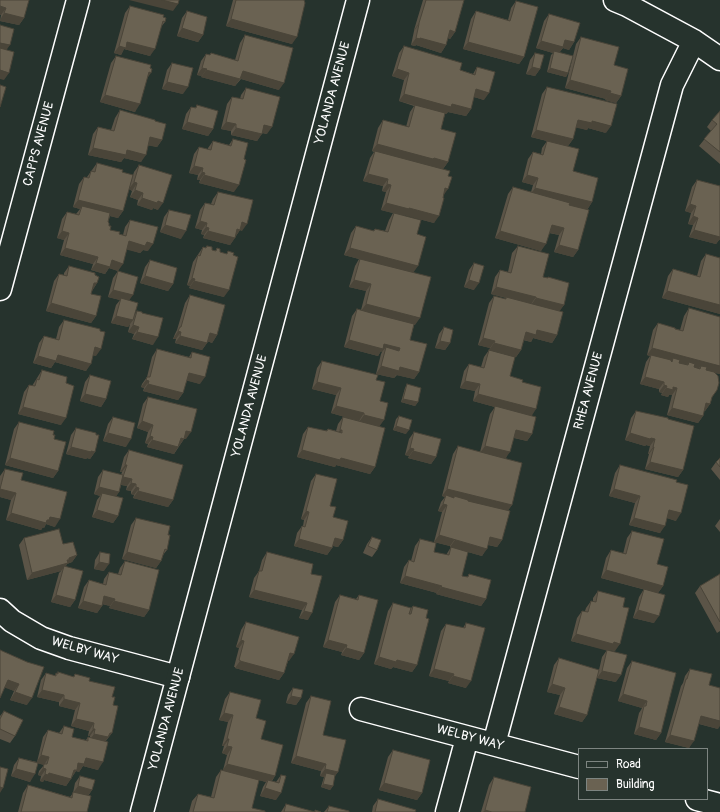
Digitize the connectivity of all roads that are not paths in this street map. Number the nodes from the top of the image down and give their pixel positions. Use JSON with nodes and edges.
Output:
{"nodes":[{"id":1,"x":78,"y":0,"type":"edge"},
{"id":2,"x":358,"y":0,"type":"edge"},
{"id":3,"x":615,"y":0,"type":"edge"},
{"id":4,"x":694,"y":41,"type":"junction"},
{"id":5,"x":720,"y":58,"type":"edge"},
{"id":6,"x":0,"y":289,"type":"edge"},
{"id":7,"x":0,"y":610,"type":"edge"},
{"id":8,"x":178,"y":677,"type":"junction"},
{"id":9,"x":361,"y":708,"type":"dead end"},
{"id":10,"x":466,"y":738,"type":"junction"},
{"id":11,"x":494,"y":744,"type":"junction"},
{"id":12,"x":578,"y":767,"type":"edge"},
{"id":13,"x":142,"y":812,"type":"edge"},
{"id":14,"x":447,"y":812,"type":"edge"}],
"edges":[{"from":1,"to":6,"type":"street","name":"CAPPS AVENUE"},
{"from":2,"to":8,"type":"street","name":"YOLANDA AVENUE"},
{"from":3,"to":4,"type":"street"},
{"from":4,"to":5,"type":"street"},
{"from":4,"to":11,"type":"street","name":"RHEA AVENUE"},
{"from":7,"to":8,"type":"street","name":"WELBY WAY"},
{"from":8,"to":13,"type":"street","name":"YOLANDA AVENUE"},
{"from":9,"to":10,"type":"street","name":"WELBY WAY"},
{"from":10,"to":11,"type":"street","name":"WELBY WAY"},
{"from":10,"to":14,"type":"street"},
{"from":11,"to":12,"type":"street","name":"WELBY WAY"}]}
